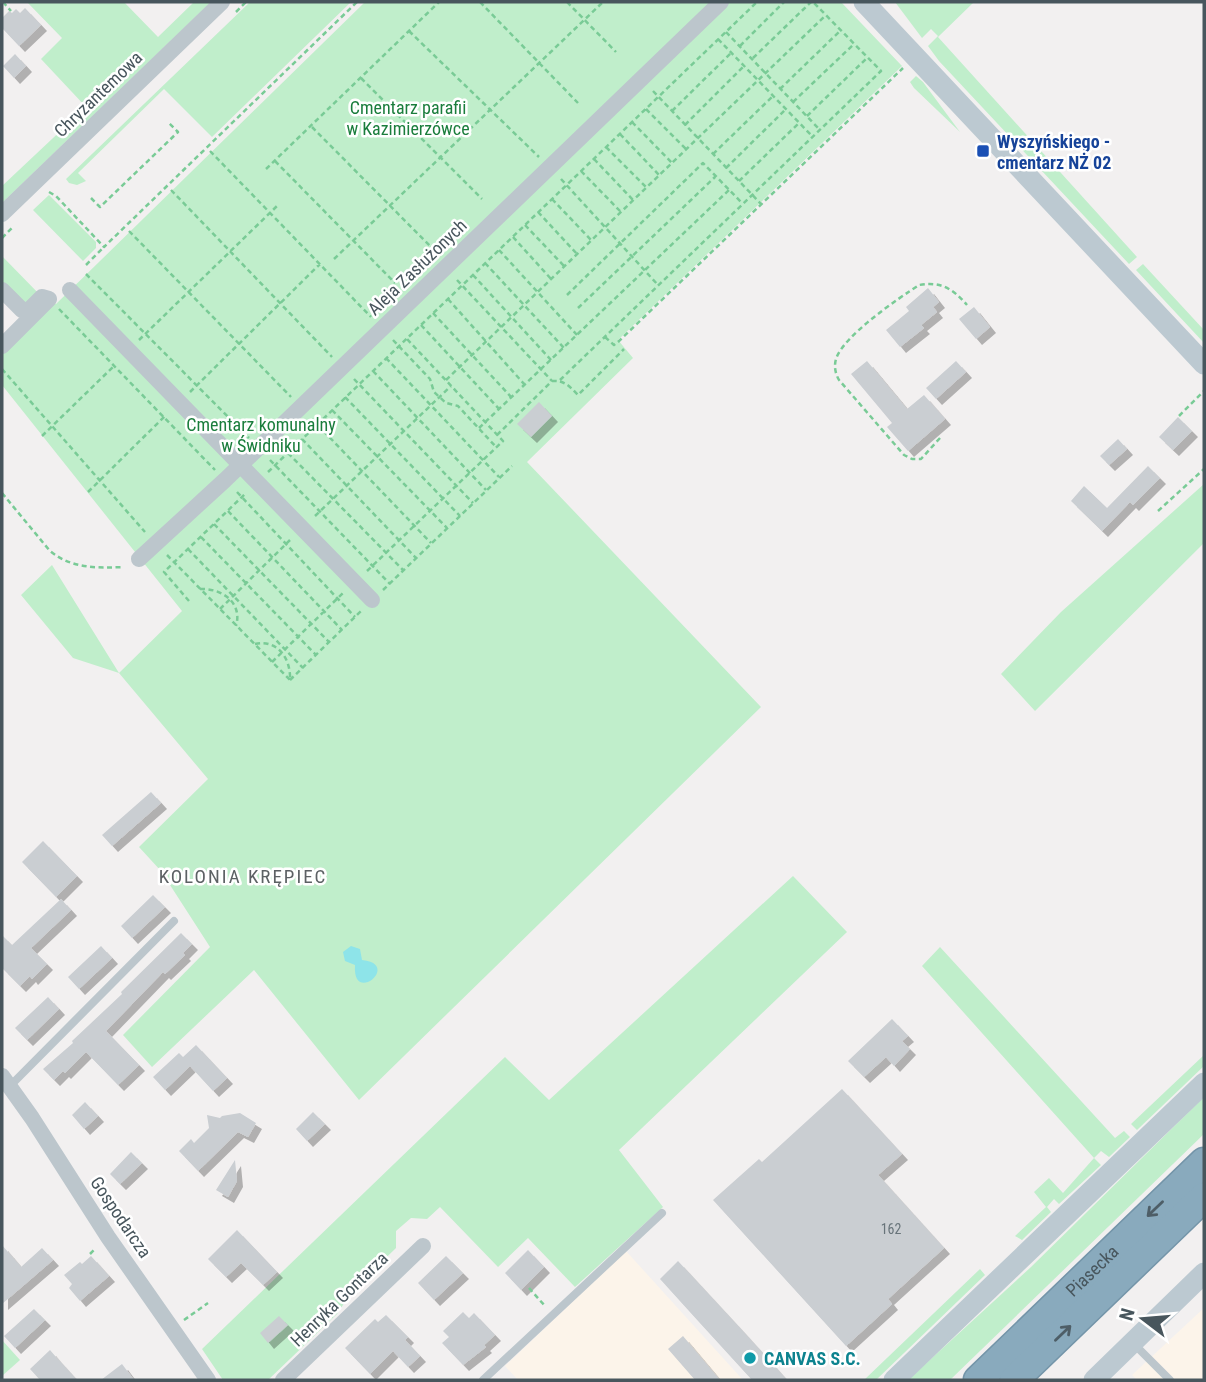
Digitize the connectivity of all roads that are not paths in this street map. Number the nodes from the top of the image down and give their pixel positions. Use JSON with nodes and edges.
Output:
{"nodes":[{"id":1,"x":222,"y":2,"type":"edge"},
{"id":2,"x":721,"y":2,"type":"edge"},
{"id":3,"x":864,"y":2,"type":"edge"},
{"id":4,"x":2,"y":214,"type":"edge"},
{"id":5,"x":2,"y":290,"type":"edge"},
{"id":6,"x":70,"y":290,"type":"dead end"},
{"id":7,"x":2,"y":346,"type":"edge"},
{"id":8,"x":1204,"y":363,"type":"edge"},
{"id":9,"x":242,"y":464,"type":"junction"},
{"id":10,"x":139,"y":559,"type":"road end"},
{"id":11,"x":372,"y":600,"type":"road end"},
{"id":12,"x":174,"y":920,"type":"dead end"},
{"id":13,"x":6,"y":1081,"type":"edge"},
{"id":14,"x":1204,"y":1083,"type":"edge"},
{"id":15,"x":1204,"y":1162,"type":"edge"},
{"id":16,"x":1204,"y":1197,"type":"edge"},
{"id":17,"x":662,"y":1213,"type":"dead end"},
{"id":18,"x":423,"y":1246,"type":"dead end"},
{"id":19,"x":1204,"y":1273,"type":"edge"},
{"id":20,"x":1132,"y":1343,"type":"junction"},
{"id":21,"x":208,"y":1380,"type":"edge"},
{"id":22,"x":283,"y":1380,"type":"edge"},
{"id":23,"x":483,"y":1380,"type":"edge"},
{"id":24,"x":894,"y":1380,"type":"edge"},
{"id":25,"x":978,"y":1380,"type":"edge"},
{"id":26,"x":1014,"y":1380,"type":"edge"},
{"id":27,"x":1094,"y":1380,"type":"edge"},
{"id":28,"x":1170,"y":1380,"type":"edge"}],
"edges":[{"from":1,"to":4,"type":"street","name":"Chryzantemowa"},
{"from":2,"to":9,"type":"street","name":"Aleja Zasłużonych"},
{"from":3,"to":8,"type":"street"},
{"from":5,"to":7,"type":"street"},
{"from":6,"to":9,"type":"street"},
{"from":9,"to":10,"type":"street","name":"Aleja Zasłużonych"},
{"from":9,"to":11,"type":"street"},
{"from":12,"to":13,"type":"lane"},
{"from":13,"to":21,"type":"street","name":"Gospodarcza"},
{"from":14,"to":24,"type":"street"},
{"from":15,"to":25,"type":"highway","name":"Piasecka","one_way":true},
{"from":26,"to":16,"type":"highway","name":"Piasecka","one_way":true},
{"from":17,"to":23,"type":"lane"},
{"from":18,"to":22,"type":"street","name":"Henryka Gontarza"},
{"from":19,"to":20,"type":"street"},
{"from":20,"to":27,"type":"street"},
{"from":20,"to":28,"type":"lane"}]}
